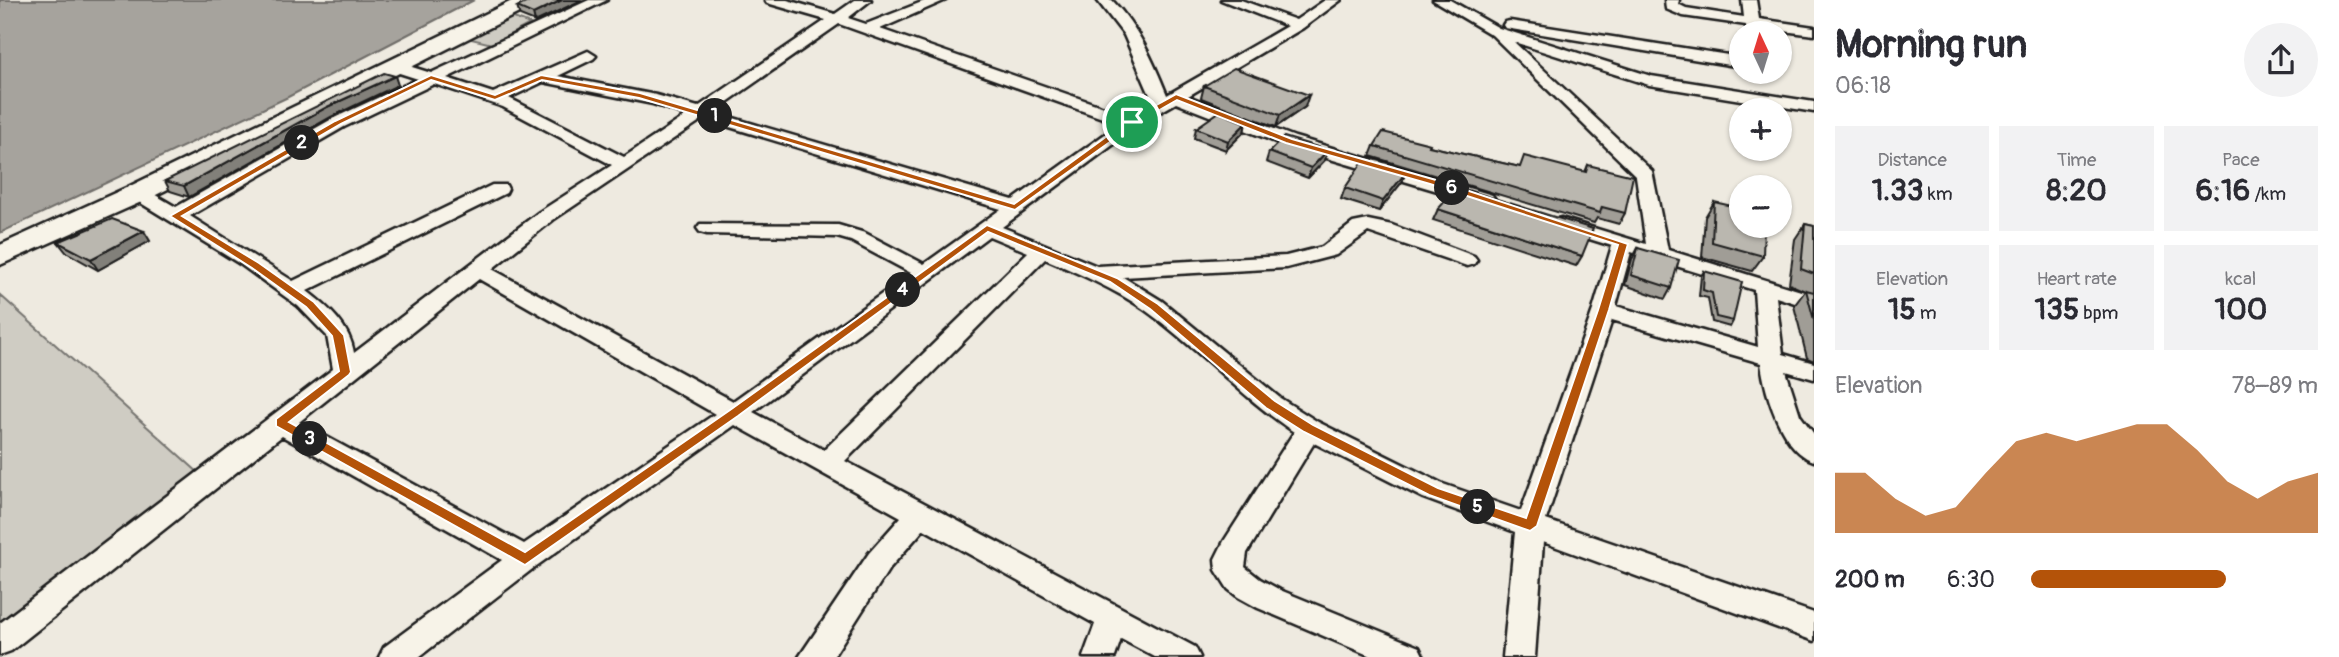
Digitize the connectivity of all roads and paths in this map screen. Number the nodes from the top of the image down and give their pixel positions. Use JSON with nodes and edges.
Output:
{"nodes":[{"id":1,"x":530,"y":0,"type":"edge"},
{"id":2,"x":600,"y":0,"type":"edge"},
{"id":3,"x":864,"y":0,"type":"edge"},
{"id":4,"x":939,"y":0,"type":"edge"},
{"id":5,"x":1104,"y":0,"type":"edge"},
{"id":6,"x":1228,"y":0,"type":"edge"},
{"id":7,"x":1334,"y":0,"type":"edge"},
{"id":8,"x":1440,"y":0,"type":"edge"},
{"id":9,"x":1672,"y":0,"type":"edge"},
{"id":10,"x":1749,"y":0,"type":"edge"},
{"id":11,"x":778,"y":1,"type":"edge"},
{"id":12,"x":837,"y":19,"type":"junction"},
{"id":13,"x":1752,"y":21,"type":"edge"},
{"id":14,"x":1729,"y":23,"type":"edge"},
{"id":15,"x":1298,"y":26,"type":"junction"},
{"id":16,"x":1487,"y":26,"type":"junction"},
{"id":17,"x":866,"y":29,"type":"junction"},
{"id":18,"x":1792,"y":30,"type":"edge"},
{"id":19,"x":1814,"y":31,"type":"edge"},
{"id":20,"x":588,"y":56,"type":"dead end"},
{"id":21,"x":1729,"y":60,"type":"edge"},
{"id":22,"x":396,"y":67,"type":"junction"},
{"id":23,"x":431,"y":77,"type":"junction"},
{"id":24,"x":541,"y":77,"type":"junction"},
{"id":25,"x":495,"y":98,"type":"junction"},
{"id":26,"x":1169,"y":100,"type":"junction"},
{"id":27,"x":1814,"y":107,"type":"edge"},
{"id":28,"x":701,"y":112,"type":"junction"},
{"id":29,"x":1132,"y":122,"type":"junction"},
{"id":30,"x":625,"y":165,"type":"junction"},
{"id":31,"x":499,"y":189,"type":"dead end"},
{"id":32,"x":138,"y":193,"type":"junction"},
{"id":33,"x":1015,"y":207,"type":"junction"},
{"id":34,"x":1509,"y":207,"type":"edge"},
{"id":35,"x":175,"y":216,"type":"junction"},
{"id":36,"x":1547,"y":219,"type":"edge"},
{"id":37,"x":707,"y":228,"type":"dead end"},
{"id":38,"x":987,"y":228,"type":"junction"},
{"id":39,"x":1623,"y":244,"type":"junction"},
{"id":40,"x":1041,"y":251,"type":"junction"},
{"id":41,"x":1658,"y":253,"type":"junction"},
{"id":42,"x":0,"y":256,"type":"edge"},
{"id":43,"x":1467,"y":260,"type":"dead end"},
{"id":44,"x":477,"y":269,"type":"junction"},
{"id":45,"x":1095,"y":272,"type":"junction"},
{"id":46,"x":926,"y":273,"type":"junction"},
{"id":47,"x":1764,"y":287,"type":"junction"},
{"id":48,"x":290,"y":291,"type":"junction"},
{"id":49,"x":1814,"y":302,"type":"edge"},
{"id":50,"x":1604,"y":310,"type":"junction"},
{"id":51,"x":1773,"y":359,"type":"junction"},
{"id":52,"x":1814,"y":371,"type":"edge"},
{"id":53,"x":345,"y":372,"type":"junction"},
{"id":54,"x":734,"y":413,"type":"junction"},
{"id":55,"x":280,"y":423,"type":"junction"},
{"id":56,"x":1309,"y":429,"type":"junction"},
{"id":57,"x":1814,"y":451,"type":"edge"},
{"id":58,"x":827,"y":463,"type":"junction"},
{"id":59,"x":920,"y":514,"type":"junction"},
{"id":60,"x":1530,"y":526,"type":"junction"},
{"id":61,"x":525,"y":559,"type":"junction"},
{"id":62,"x":1113,"y":618,"type":"junction"},
{"id":63,"x":1814,"y":627,"type":"edge"},
{"id":64,"x":0,"y":641,"type":"edge"},
{"id":65,"x":395,"y":657,"type":"edge"},
{"id":66,"x":815,"y":657,"type":"edge"},
{"id":67,"x":1099,"y":657,"type":"edge"},
{"id":68,"x":1184,"y":657,"type":"edge"},
{"id":69,"x":1408,"y":657,"type":"edge"},
{"id":70,"x":1519,"y":657,"type":"edge"}],
"edges":[{"from":1,"to":22,"type":"street"},
{"from":2,"to":23,"type":"street"},
{"from":3,"to":12,"type":"street"},
{"from":4,"to":17,"type":"street"},
{"from":5,"to":26,"type":"street"},
{"from":6,"to":15,"type":"street"},
{"from":7,"to":15,"type":"street"},
{"from":8,"to":16,"type":"street"},
{"from":9,"to":14,"type":"street"},
{"from":10,"to":13,"type":"street"},
{"from":11,"to":12,"type":"street"},
{"from":12,"to":17,"type":"street"},
{"from":12,"to":28,"type":"street"},
{"from":15,"to":26,"type":"street"},
{"from":16,"to":21,"type":"street"},
{"from":16,"to":27,"type":"street"},
{"from":16,"to":41,"type":"street"},
{"from":17,"to":29,"type":"street"},
{"from":18,"to":19,"type":"street"},
{"from":20,"to":24,"type":"street"},
{"from":22,"to":23,"type":"street"},
{"from":22,"to":32,"type":"street"},
{"from":23,"to":25,"type":"street"},
{"from":23,"to":35,"type":"street"},
{"from":24,"to":25,"type":"street"},
{"from":24,"to":28,"type":"street"},
{"from":25,"to":30,"type":"street"},
{"from":26,"to":29,"type":"street"},
{"from":26,"to":34,"type":"street"},
{"from":28,"to":30,"type":"street"},
{"from":28,"to":33,"type":"street"},
{"from":29,"to":33,"type":"street"},
{"from":30,"to":44,"type":"street"},
{"from":31,"to":48,"type":"street"},
{"from":32,"to":35,"type":"street"},
{"from":32,"to":42,"type":"street"},
{"from":33,"to":38,"type":"street"},
{"from":35,"to":48,"type":"street"},
{"from":36,"to":39,"type":"street"},
{"from":37,"to":46,"type":"street"},
{"from":38,"to":40,"type":"street"},
{"from":38,"to":46,"type":"street"},
{"from":39,"to":41,"type":"street"},
{"from":39,"to":50,"type":"street"},
{"from":40,"to":45,"type":"street"},
{"from":40,"to":58,"type":"street"},
{"from":41,"to":47,"type":"street"},
{"from":43,"to":45,"type":"street"},
{"from":44,"to":53,"type":"street"},
{"from":44,"to":54,"type":"street"},
{"from":45,"to":56,"type":"street"},
{"from":46,"to":54,"type":"street"},
{"from":47,"to":49,"type":"street"},
{"from":47,"to":51,"type":"street"},
{"from":48,"to":53,"type":"street"},
{"from":50,"to":51,"type":"street"},
{"from":50,"to":60,"type":"street"},
{"from":51,"to":52,"type":"street"},
{"from":51,"to":57,"type":"street"},
{"from":53,"to":55,"type":"street"},
{"from":54,"to":58,"type":"street"},
{"from":54,"to":61,"type":"street"},
{"from":55,"to":61,"type":"street"},
{"from":55,"to":64,"type":"street"},
{"from":56,"to":60,"type":"street"},
{"from":56,"to":69,"type":"street"},
{"from":58,"to":59,"type":"street"},
{"from":59,"to":62,"type":"street"},
{"from":59,"to":66,"type":"street"},
{"from":60,"to":63,"type":"street"},
{"from":60,"to":70,"type":"street"},
{"from":61,"to":65,"type":"street"},
{"from":62,"to":67,"type":"street"},
{"from":62,"to":68,"type":"street"}]}
